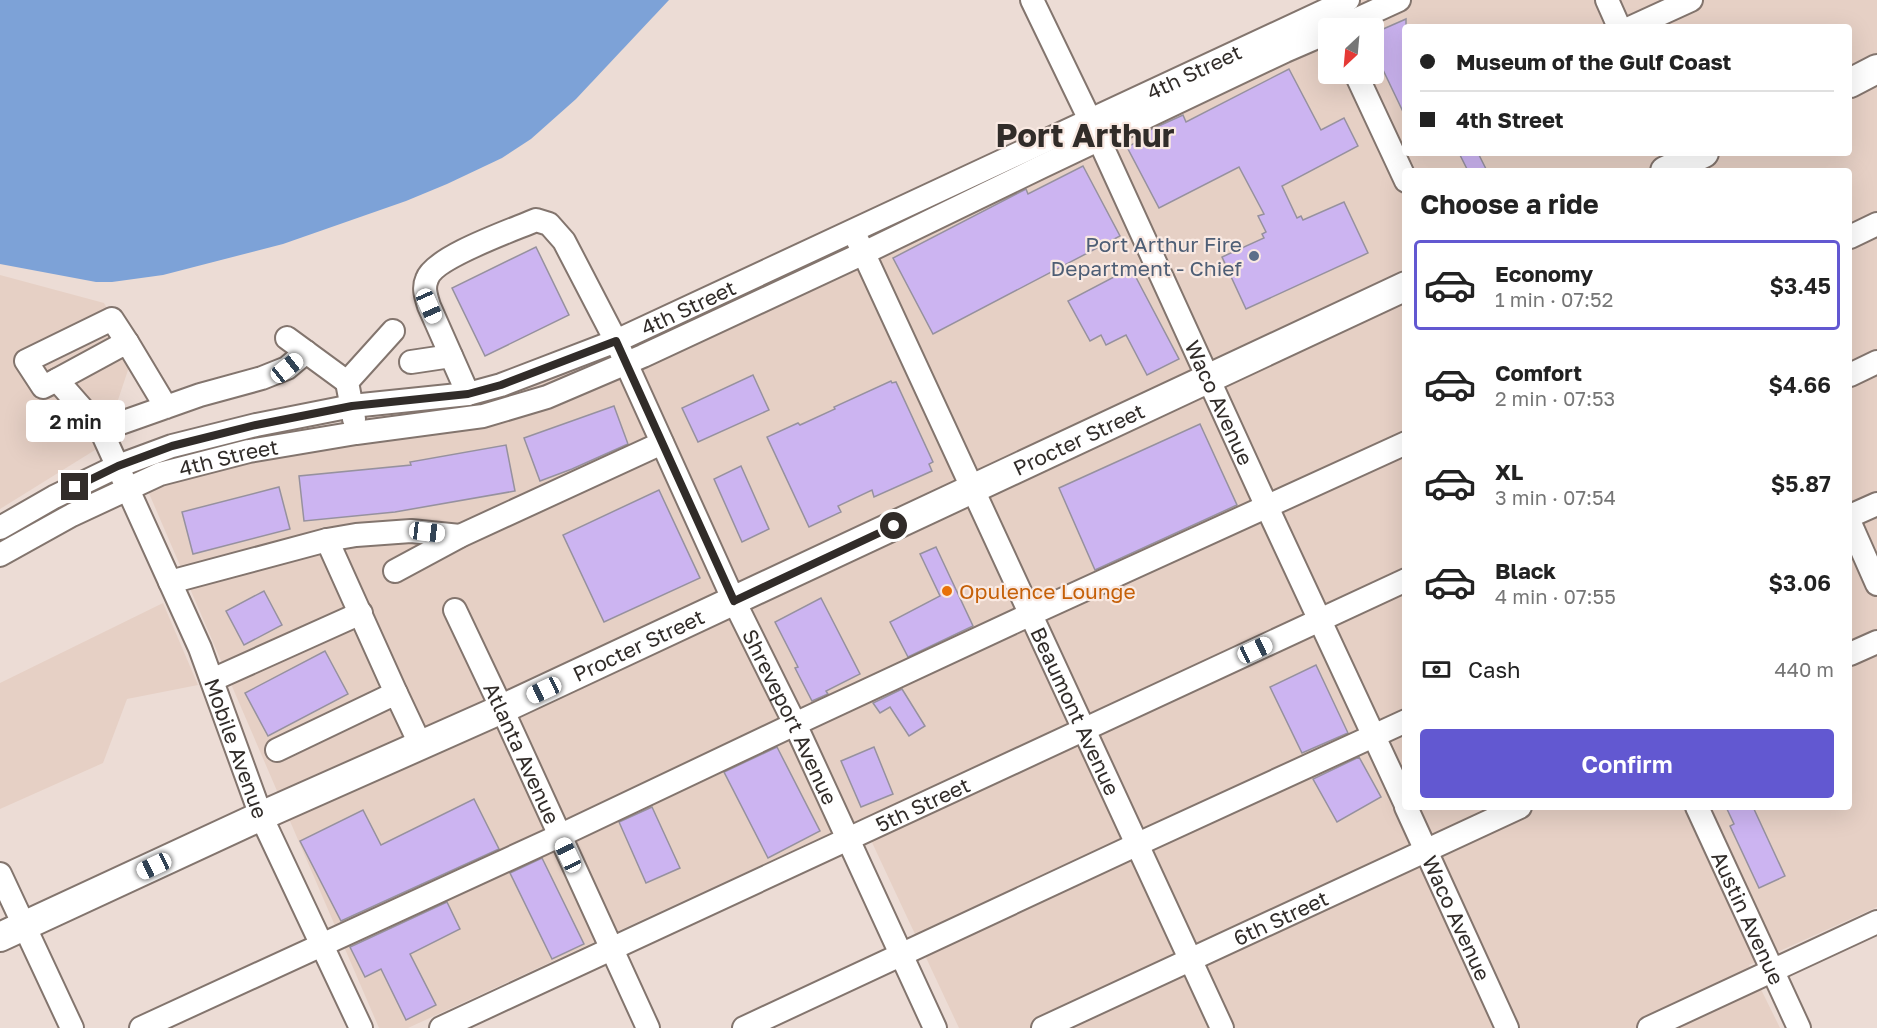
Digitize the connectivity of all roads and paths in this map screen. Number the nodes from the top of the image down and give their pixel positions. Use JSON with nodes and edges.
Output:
{"nodes":[{"id":1,"x":1032,"y":0,"type":"edge"},
{"id":2,"x":1348,"y":0,"type":"edge"},
{"id":3,"x":1399,"y":0,"type":"edge"},
{"id":4,"x":1607,"y":0,"type":"edge"},
{"id":5,"x":1691,"y":0,"type":"edge"},
{"id":6,"x":1332,"y":18,"type":"edge"},
{"id":7,"x":1337,"y":18,"type":"edge"},
{"id":8,"x":1618,"y":24,"type":"edge"},
{"id":9,"x":1639,"y":24,"type":"edge"},
{"id":10,"x":1318,"y":26,"type":"edge"},
{"id":11,"x":1877,"y":69,"type":"edge"},
{"id":12,"x":1852,"y":81,"type":"edge"},
{"id":13,"x":1362,"y":84,"type":"edge"},
{"id":14,"x":1094,"y":130,"type":"junction"},
{"id":15,"x":1396,"y":137,"type":"edge"},
{"id":16,"x":1403,"y":168,"type":"edge"},
{"id":17,"x":1877,"y":224,"type":"edge"},
{"id":18,"x":854,"y":231,"type":"junction"},
{"id":19,"x":1852,"y":236,"type":"edge"},
{"id":20,"x":864,"y":254,"type":"junction"},
{"id":21,"x":1402,"y":288,"type":"edge"},
{"id":22,"x":393,"y":331,"type":"dead end"},
{"id":23,"x":286,"y":338,"type":"dead end"},
{"id":24,"x":616,"y":341,"type":"junction"},
{"id":25,"x":127,"y":342,"type":"junction"},
{"id":26,"x":306,"y":352,"type":"junction"},
{"id":27,"x":451,"y":356,"type":"junction"},
{"id":28,"x":411,"y":362,"type":"dead end"},
{"id":29,"x":1877,"y":362,"type":"edge"},
{"id":30,"x":626,"y":363,"type":"junction"},
{"id":31,"x":1852,"y":374,"type":"edge"},
{"id":32,"x":1209,"y":379,"type":"junction"},
{"id":33,"x":57,"y":380,"type":"junction"},
{"id":34,"x":347,"y":381,"type":"junction"},
{"id":35,"x":468,"y":394,"type":"junction"},
{"id":36,"x":352,"y":406,"type":"junction"},
{"id":37,"x":166,"y":407,"type":"junction"},
{"id":38,"x":101,"y":430,"type":"junction"},
{"id":39,"x":356,"y":433,"type":"junction"},
{"id":40,"x":662,"y":443,"type":"junction"},
{"id":41,"x":1402,"y":445,"type":"edge"},
{"id":42,"x":118,"y":466,"type":"junction"},
{"id":43,"x":974,"y":488,"type":"junction"},
{"id":44,"x":128,"y":489,"type":"junction"},
{"id":45,"x":1877,"y":504,"type":"edge"},
{"id":46,"x":1267,"y":507,"type":"junction"},
{"id":47,"x":1852,"y":515,"type":"edge"},
{"id":48,"x":0,"y":528,"type":"edge"},
{"id":49,"x":1852,"y":528,"type":"edge"},
{"id":50,"x":460,"y":536,"type":"junction"},
{"id":51,"x":327,"y":540,"type":"junction"},
{"id":52,"x":0,"y":555,"type":"edge"},
{"id":53,"x":395,"y":571,"type":"dead end"},
{"id":54,"x":170,"y":582,"type":"junction"},
{"id":55,"x":1402,"y":582,"type":"edge"},
{"id":56,"x":1877,"y":584,"type":"edge"},
{"id":57,"x":734,"y":601,"type":"junction"},
{"id":58,"x":455,"y":610,"type":"dead end"},
{"id":59,"x":361,"y":613,"type":"junction"},
{"id":60,"x":1031,"y":614,"type":"junction"},
{"id":61,"x":1319,"y":620,"type":"junction"},
{"id":62,"x":1877,"y":642,"type":"edge"},
{"id":63,"x":1852,"y":653,"type":"edge"},
{"id":64,"x":212,"y":680,"type":"junction"},
{"id":65,"x":396,"y":693,"type":"junction"},
{"id":66,"x":502,"y":709,"type":"junction"},
{"id":67,"x":1402,"y":723,"type":"edge"},
{"id":68,"x":795,"y":724,"type":"junction"},
{"id":69,"x":1084,"y":729,"type":"junction"},
{"id":70,"x":1374,"y":736,"type":"junction"},
{"id":71,"x":420,"y":744,"type":"junction"},
{"id":72,"x":277,"y":750,"type":"dead end"},
{"id":73,"x":1402,"y":797,"type":"edge"},
{"id":74,"x":1408,"y":810,"type":"edge"},
{"id":75,"x":1513,"y":810,"type":"edge"},
{"id":76,"x":1698,"y":810,"type":"edge"},
{"id":77,"x":261,"y":816,"type":"junction"},
{"id":78,"x":559,"y":836,"type":"junction"},
{"id":79,"x":849,"y":839,"type":"junction"},
{"id":80,"x":1138,"y":844,"type":"junction"},
{"id":81,"x":1426,"y":850,"type":"junction"},
{"id":82,"x":0,"y":874,"type":"edge"},
{"id":83,"x":1877,"y":922,"type":"edge"},
{"id":84,"x":13,"y":931,"type":"edge"},
{"id":85,"x":322,"y":945,"type":"junction"},
{"id":86,"x":612,"y":949,"type":"junction"},
{"id":87,"x":902,"y":955,"type":"junction"},
{"id":88,"x":1191,"y":960,"type":"junction"},
{"id":89,"x":1772,"y":971,"type":"junction"},
{"id":90,"x":72,"y":1028,"type":"edge"},
{"id":91,"x":141,"y":1028,"type":"edge"},
{"id":92,"x":361,"y":1028,"type":"edge"},
{"id":93,"x":441,"y":1028,"type":"edge"},
{"id":94,"x":648,"y":1028,"type":"edge"},
{"id":95,"x":744,"y":1028,"type":"edge"},
{"id":96,"x":935,"y":1028,"type":"edge"},
{"id":97,"x":1043,"y":1028,"type":"edge"},
{"id":98,"x":1222,"y":1028,"type":"edge"},
{"id":99,"x":1507,"y":1028,"type":"edge"},
{"id":100,"x":1649,"y":1028,"type":"edge"},
{"id":101,"x":1799,"y":1028,"type":"edge"}],
"edges":[{"from":1,"to":14,"type":"street","name":"Waco Avenue"},
{"from":2,"to":6,"type":"street","name":"4th Street"},
{"from":3,"to":7,"type":"street","name":"4th Street"},
{"from":4,"to":8,"type":"street"},
{"from":5,"to":9,"type":"street"},
{"from":10,"to":14,"type":"street","name":"4th Street"},
{"from":11,"to":12,"type":"main road"},
{"from":13,"to":15,"type":"street"},
{"from":14,"to":18,"type":"street","name":"4th Street"},
{"from":14,"to":20,"type":"street","name":"4th Street"},
{"from":14,"to":32,"type":"street","name":"Waco Avenue"},
{"from":15,"to":16,"type":"street"},
{"from":17,"to":19,"type":"street"},
{"from":18,"to":20,"type":"street","name":"Beaumont Avenue"},
{"from":18,"to":24,"type":"street","name":"4th Street"},
{"from":20,"to":30,"type":"street","name":"4th Street"},
{"from":20,"to":43,"type":"street","name":"Beaumont Avenue"},
{"from":21,"to":32,"type":"main road","name":"Procter Street"},
{"from":22,"to":34,"type":"street"},
{"from":23,"to":26,"type":"street"},
{"from":24,"to":27,"type":"street","name":"Shreveport Avenue"},
{"from":24,"to":30,"type":"street","name":"Shreveport Avenue"},
{"from":24,"to":35,"type":"street","name":"4th Street"},
{"from":25,"to":33,"type":"street"},
{"from":25,"to":33,"type":"street"},
{"from":25,"to":37,"type":"street"},
{"from":26,"to":34,"type":"street"},
{"from":26,"to":37,"type":"street"},
{"from":27,"to":28,"type":"street"},
{"from":27,"to":35,"type":"street","name":"Shreveport Avenue"},
{"from":29,"to":31,"type":"street"},
{"from":30,"to":39,"type":"street","name":"4th Street"},
{"from":30,"to":40,"type":"street","name":"Shreveport Avenue"},
{"from":32,"to":43,"type":"main road","name":"Procter Street"},
{"from":32,"to":46,"type":"street","name":"Waco Avenue"},
{"from":33,"to":38,"type":"street","name":"Mobile Avenue"},
{"from":34,"to":36,"type":"street"},
{"from":35,"to":36,"type":"street","name":"4th Street"},
{"from":36,"to":39,"type":"street"},
{"from":36,"to":42,"type":"street","name":"4th Street"},
{"from":37,"to":38,"type":"street"},
{"from":38,"to":42,"type":"street","name":"Mobile Avenue"},
{"from":39,"to":44,"type":"street","name":"4th Street"},
{"from":40,"to":50,"type":"street"},
{"from":40,"to":57,"type":"street","name":"Shreveport Avenue"},
{"from":41,"to":46,"type":"street"},
{"from":42,"to":44,"type":"street","name":"Mobile Avenue"},
{"from":42,"to":48,"type":"street","name":"4th Street"},
{"from":43,"to":57,"type":"main road","name":"Procter Street"},
{"from":43,"to":60,"type":"street","name":"Beaumont Avenue"},
{"from":44,"to":52,"type":"street","name":"4th Street"},
{"from":44,"to":54,"type":"street","name":"Mobile Avenue"},
{"from":45,"to":47,"type":"street"},
{"from":46,"to":60,"type":"street"},
{"from":46,"to":61,"type":"street","name":"Waco Avenue"},
{"from":49,"to":56,"type":"street"},
{"from":50,"to":51,"type":"street"},
{"from":50,"to":53,"type":"street"},
{"from":51,"to":54,"type":"street"},
{"from":51,"to":59,"type":"street"},
{"from":54,"to":64,"type":"street","name":"Mobile Avenue"},
{"from":55,"to":61,"type":"street","name":"5th Street"},
{"from":57,"to":66,"type":"main road","name":"Procter Street"},
{"from":57,"to":68,"type":"street","name":"Shreveport Avenue"},
{"from":58,"to":66,"type":"street","name":"Atlanta Avenue"},
{"from":59,"to":64,"type":"street"},
{"from":59,"to":65,"type":"street"},
{"from":60,"to":68,"type":"street"},
{"from":60,"to":69,"type":"street","name":"Beaumont Avenue"},
{"from":61,"to":69,"type":"street","name":"5th Street"},
{"from":61,"to":70,"type":"street","name":"Waco Avenue"},
{"from":62,"to":63,"type":"street"},
{"from":64,"to":77,"type":"street","name":"Mobile Avenue"},
{"from":65,"to":71,"type":"street"},
{"from":65,"to":72,"type":"street"},
{"from":66,"to":71,"type":"main road","name":"Procter Street"},
{"from":66,"to":78,"type":"street","name":"Atlanta Avenue"},
{"from":67,"to":70,"type":"street"},
{"from":68,"to":78,"type":"street"},
{"from":68,"to":79,"type":"street","name":"Shreveport Avenue"},
{"from":69,"to":79,"type":"street","name":"5th Street"},
{"from":69,"to":80,"type":"street","name":"Beaumont Avenue"},
{"from":70,"to":73,"type":"street","name":"Waco Avenue"},
{"from":70,"to":80,"type":"street"},
{"from":71,"to":77,"type":"main road","name":"Procter Street"},
{"from":74,"to":81,"type":"street","name":"Waco Avenue"},
{"from":75,"to":81,"type":"street","name":"6th Street"},
{"from":76,"to":89,"type":"street","name":"Austin Avenue"},
{"from":77,"to":84,"type":"main road","name":"Procter Street"},
{"from":77,"to":85,"type":"street","name":"Mobile Avenue"},
{"from":78,"to":85,"type":"street"},
{"from":78,"to":86,"type":"street","name":"Atlanta Avenue"},
{"from":79,"to":86,"type":"street","name":"5th Street"},
{"from":79,"to":87,"type":"street","name":"Shreveport Avenue"},
{"from":80,"to":87,"type":"street"},
{"from":80,"to":88,"type":"street","name":"Beaumont Avenue"},
{"from":81,"to":88,"type":"street","name":"6th Street"},
{"from":81,"to":99,"type":"street","name":"Waco Avenue"},
{"from":82,"to":84,"type":"street"},
{"from":83,"to":89,"type":"street"},
{"from":84,"to":90,"type":"street"},
{"from":85,"to":91,"type":"street"},
{"from":85,"to":92,"type":"street","name":"Mobile Avenue"},
{"from":86,"to":93,"type":"street","name":"5th Street"},
{"from":86,"to":94,"type":"street","name":"Atlanta Avenue"},
{"from":87,"to":95,"type":"street"},
{"from":87,"to":96,"type":"street","name":"Shreveport Avenue"},
{"from":88,"to":97,"type":"street","name":"6th Street"},
{"from":88,"to":98,"type":"street","name":"Beaumont Avenue"},
{"from":89,"to":100,"type":"street"},
{"from":89,"to":101,"type":"street","name":"Austin Avenue"}]}
